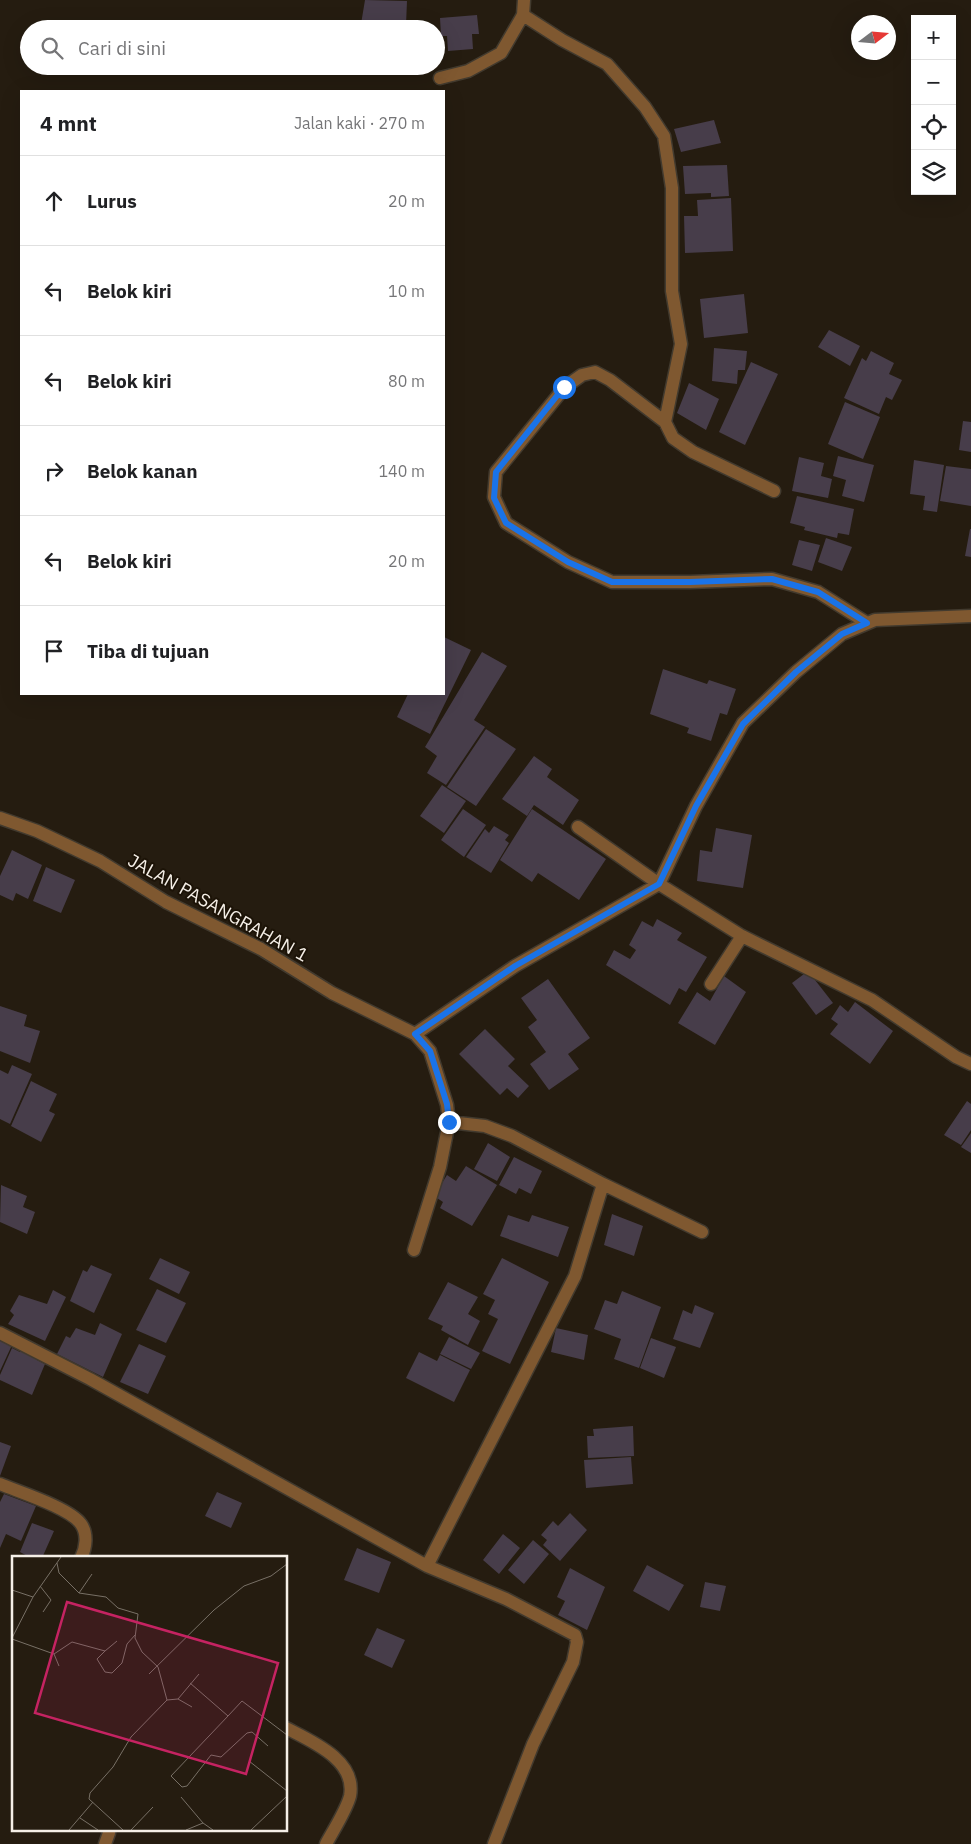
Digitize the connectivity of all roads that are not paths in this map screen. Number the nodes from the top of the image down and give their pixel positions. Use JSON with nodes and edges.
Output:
{"nodes":[{"id":1,"x":524,"y":0,"type":"edge"},
{"id":2,"x":523,"y":15,"type":"junction"},
{"id":3,"x":440,"y":78,"type":"dead end"},
{"id":4,"x":665,"y":422,"type":"junction"},
{"id":5,"x":774,"y":491,"type":"dead end"},
{"id":6,"x":971,"y":616,"type":"edge"},
{"id":7,"x":867,"y":623,"type":"junction"},
{"id":8,"x":0,"y":818,"type":"edge"},
{"id":9,"x":578,"y":826,"type":"dead end"},
{"id":10,"x":659,"y":884,"type":"junction"},
{"id":11,"x":742,"y":936,"type":"junction"},
{"id":12,"x":711,"y":984,"type":"dead end"},
{"id":13,"x":415,"y":1034,"type":"junction"},
{"id":14,"x":971,"y":1064,"type":"edge"},
{"id":15,"x":449,"y":1122,"type":"junction"},
{"id":16,"x":603,"y":1184,"type":"junction"},
{"id":17,"x":702,"y":1232,"type":"dead end"},
{"id":18,"x":414,"y":1250,"type":"dead end"},
{"id":19,"x":0,"y":1333,"type":"edge"},
{"id":20,"x":0,"y":1484,"type":"edge"},
{"id":21,"x":81,"y":1556,"type":"edge"},
{"id":22,"x":426,"y":1566,"type":"junction"},
{"id":23,"x":288,"y":1729,"type":"edge"},
{"id":24,"x":326,"y":1844,"type":"edge"},
{"id":25,"x":494,"y":1844,"type":"edge"}],
"edges":[{"from":1,"to":2,"type":"street"},
{"from":2,"to":3,"type":"street"},
{"from":2,"to":4,"type":"street"},
{"from":4,"to":5,"type":"street"},
{"from":4,"to":7,"type":"street"},
{"from":6,"to":7,"type":"street"},
{"from":7,"to":10,"type":"street"},
{"from":8,"to":13,"type":"street","name":"JALAN PASANGRAHAN 1"},
{"from":9,"to":10,"type":"street"},
{"from":10,"to":11,"type":"street"},
{"from":10,"to":13,"type":"street"},
{"from":11,"to":12,"type":"street"},
{"from":11,"to":14,"type":"street"},
{"from":13,"to":15,"type":"street"},
{"from":15,"to":16,"type":"street"},
{"from":15,"to":18,"type":"street"},
{"from":16,"to":17,"type":"street"},
{"from":16,"to":22,"type":"street"},
{"from":19,"to":22,"type":"street"},
{"from":20,"to":21,"type":"street"},
{"from":22,"to":25,"type":"street"},
{"from":23,"to":24,"type":"street"}]}
